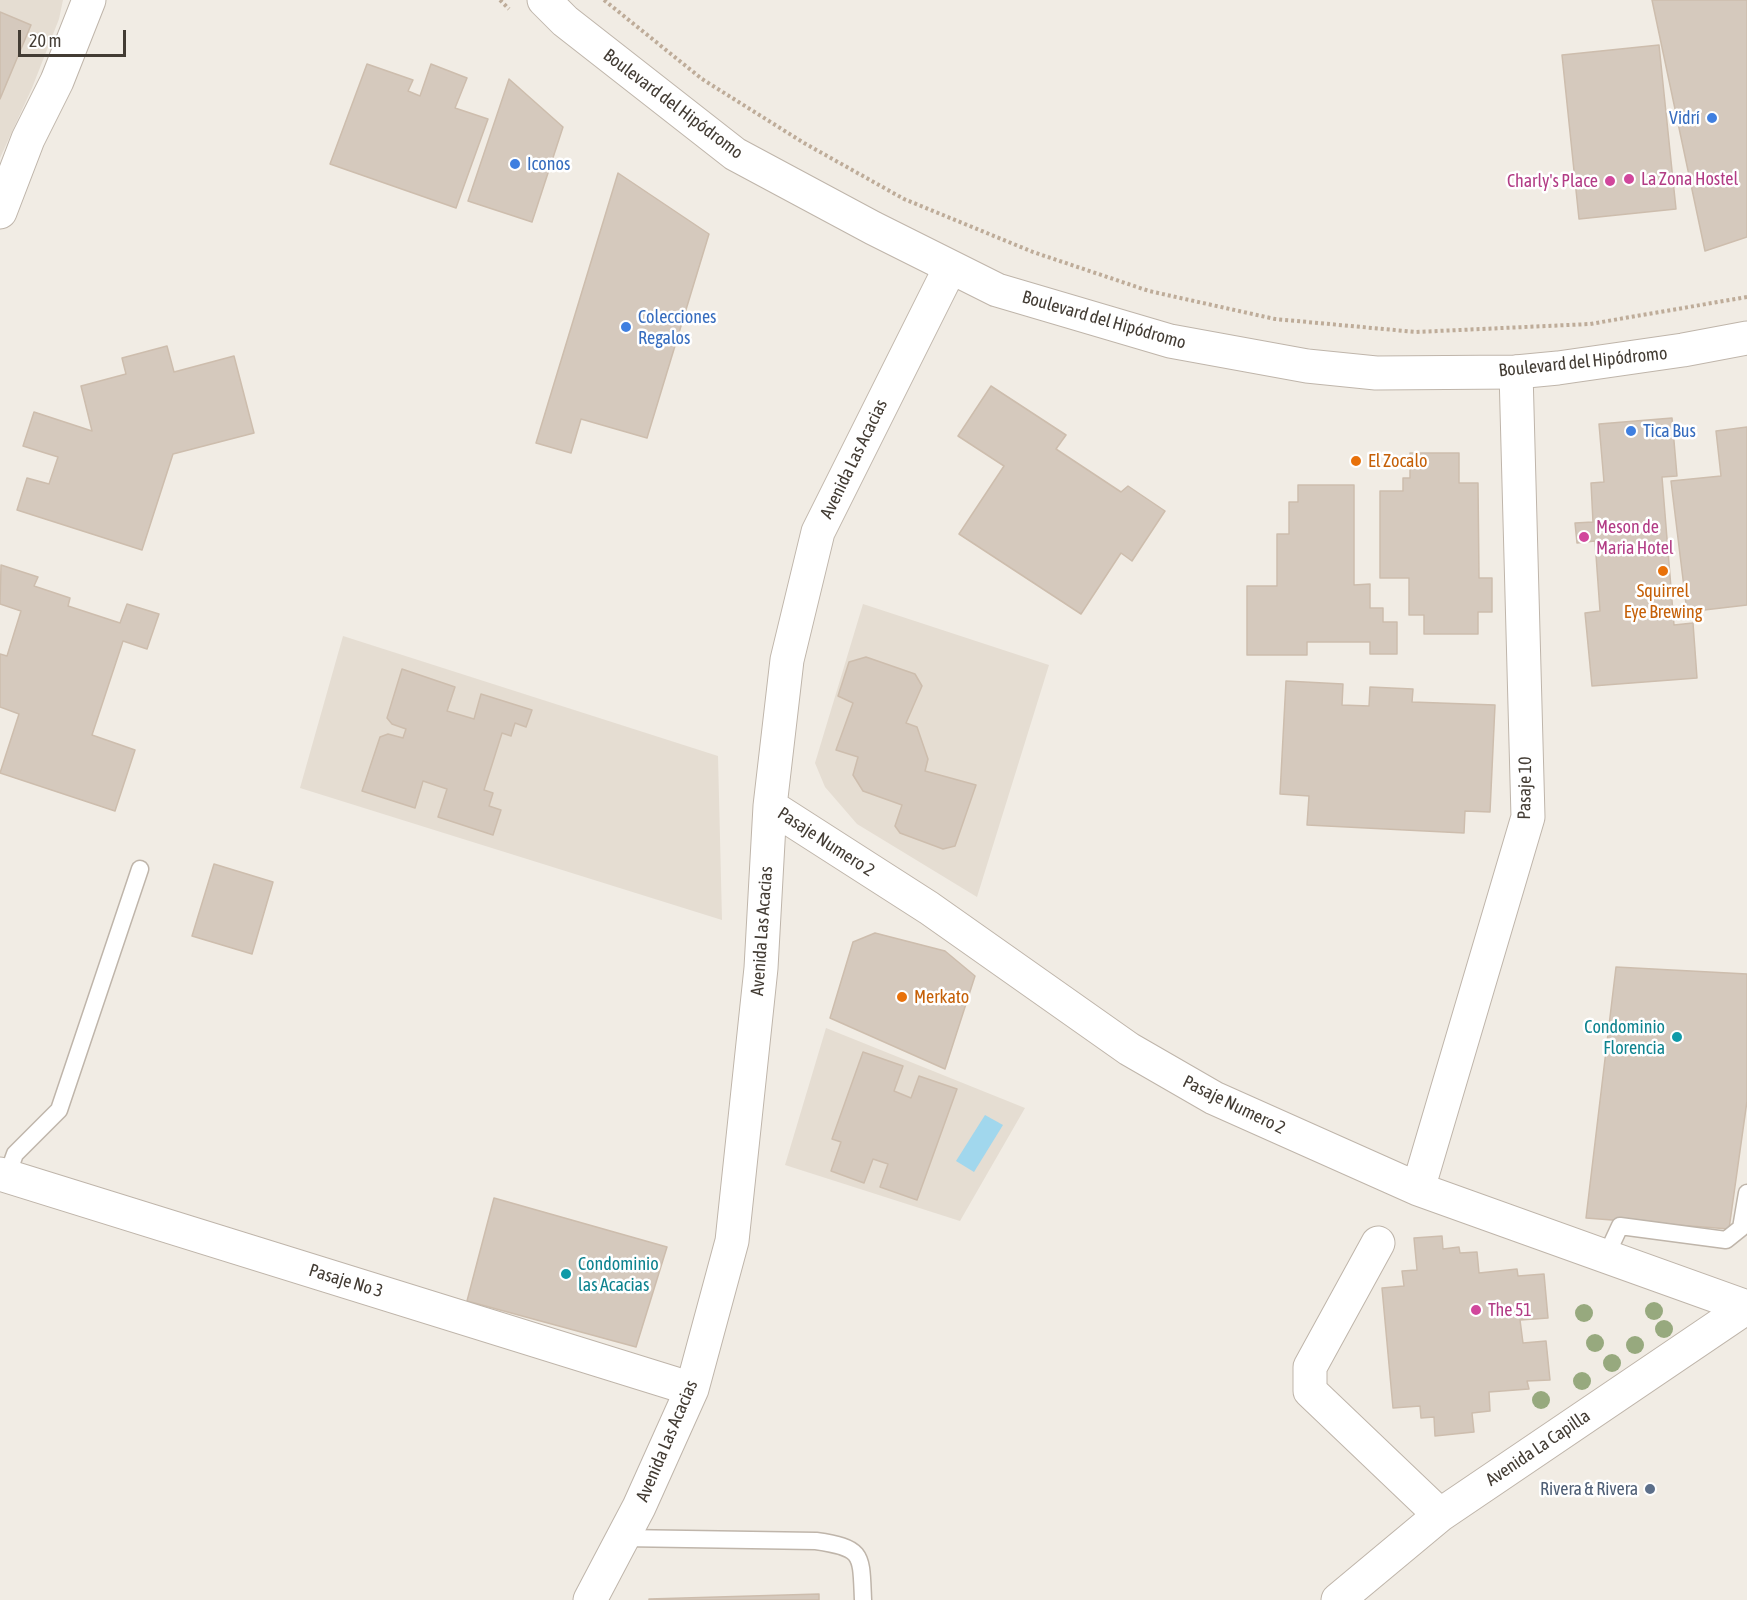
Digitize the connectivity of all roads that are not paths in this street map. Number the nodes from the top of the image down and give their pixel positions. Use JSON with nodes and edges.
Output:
{"nodes":[{"id":1,"x":89,"y":0,"type":"edge"},
{"id":2,"x":544,"y":0,"type":"edge"},
{"id":3,"x":0,"y":212,"type":"edge"},
{"id":4,"x":950,"y":268,"type":"junction"},
{"id":5,"x":1747,"y":338,"type":"edge"},
{"id":6,"x":1516,"y":372,"type":"junction"},
{"id":7,"x":770,"y":806,"type":"junction"},
{"id":8,"x":140,"y":869,"type":"dead end"},
{"id":9,"x":3,"y":1175,"type":"edge"},
{"id":10,"x":1418,"y":1189,"type":"junction"},
{"id":11,"x":1747,"y":1193,"type":"edge"},
{"id":12,"x":1378,"y":1243,"type":"dead end"},
{"id":13,"x":1606,"y":1256,"type":"junction"},
{"id":14,"x":1747,"y":1307,"type":"edge"},
{"id":15,"x":692,"y":1389,"type":"junction"},
{"id":16,"x":1440,"y":1515,"type":"junction"},
{"id":17,"x":622,"y":1538,"type":"junction"},
{"id":18,"x":590,"y":1600,"type":"edge"},
{"id":19,"x":863,"y":1600,"type":"edge"},
{"id":20,"x":1338,"y":1600,"type":"edge"}],
"edges":[{"from":1,"to":3,"type":"street"},
{"from":2,"to":4,"type":"street","name":"Boulevard del Hipódromo"},
{"from":4,"to":6,"type":"street","name":"Boulevard del Hipódromo"},
{"from":4,"to":7,"type":"street","name":"Avenida Las Acacias"},
{"from":5,"to":6,"type":"street","name":"Boulevard del Hipódromo"},
{"from":6,"to":10,"type":"street","name":"Pasaje 10"},
{"from":7,"to":10,"type":"street","name":"Pasaje Numero 2"},
{"from":7,"to":15,"type":"street","name":"Avenida Las Acacias"},
{"from":8,"to":9,"type":"lane"},
{"from":9,"to":15,"type":"street","name":"Pasaje No 3"},
{"from":10,"to":13,"type":"street","name":"Pasaje Numero 2"},
{"from":11,"to":13,"type":"lane"},
{"from":12,"to":16,"type":"street"},
{"from":13,"to":14,"type":"street","name":"Pasaje Numero 2"},
{"from":14,"to":16,"type":"street","name":"Avenida La Capilla"},
{"from":15,"to":17,"type":"street","name":"Avenida Las Acacias"},
{"from":16,"to":20,"type":"street","name":"Avenida La Capilla"},
{"from":17,"to":18,"type":"street","name":"Avenida Las Acacias"},
{"from":17,"to":19,"type":"lane"}]}
